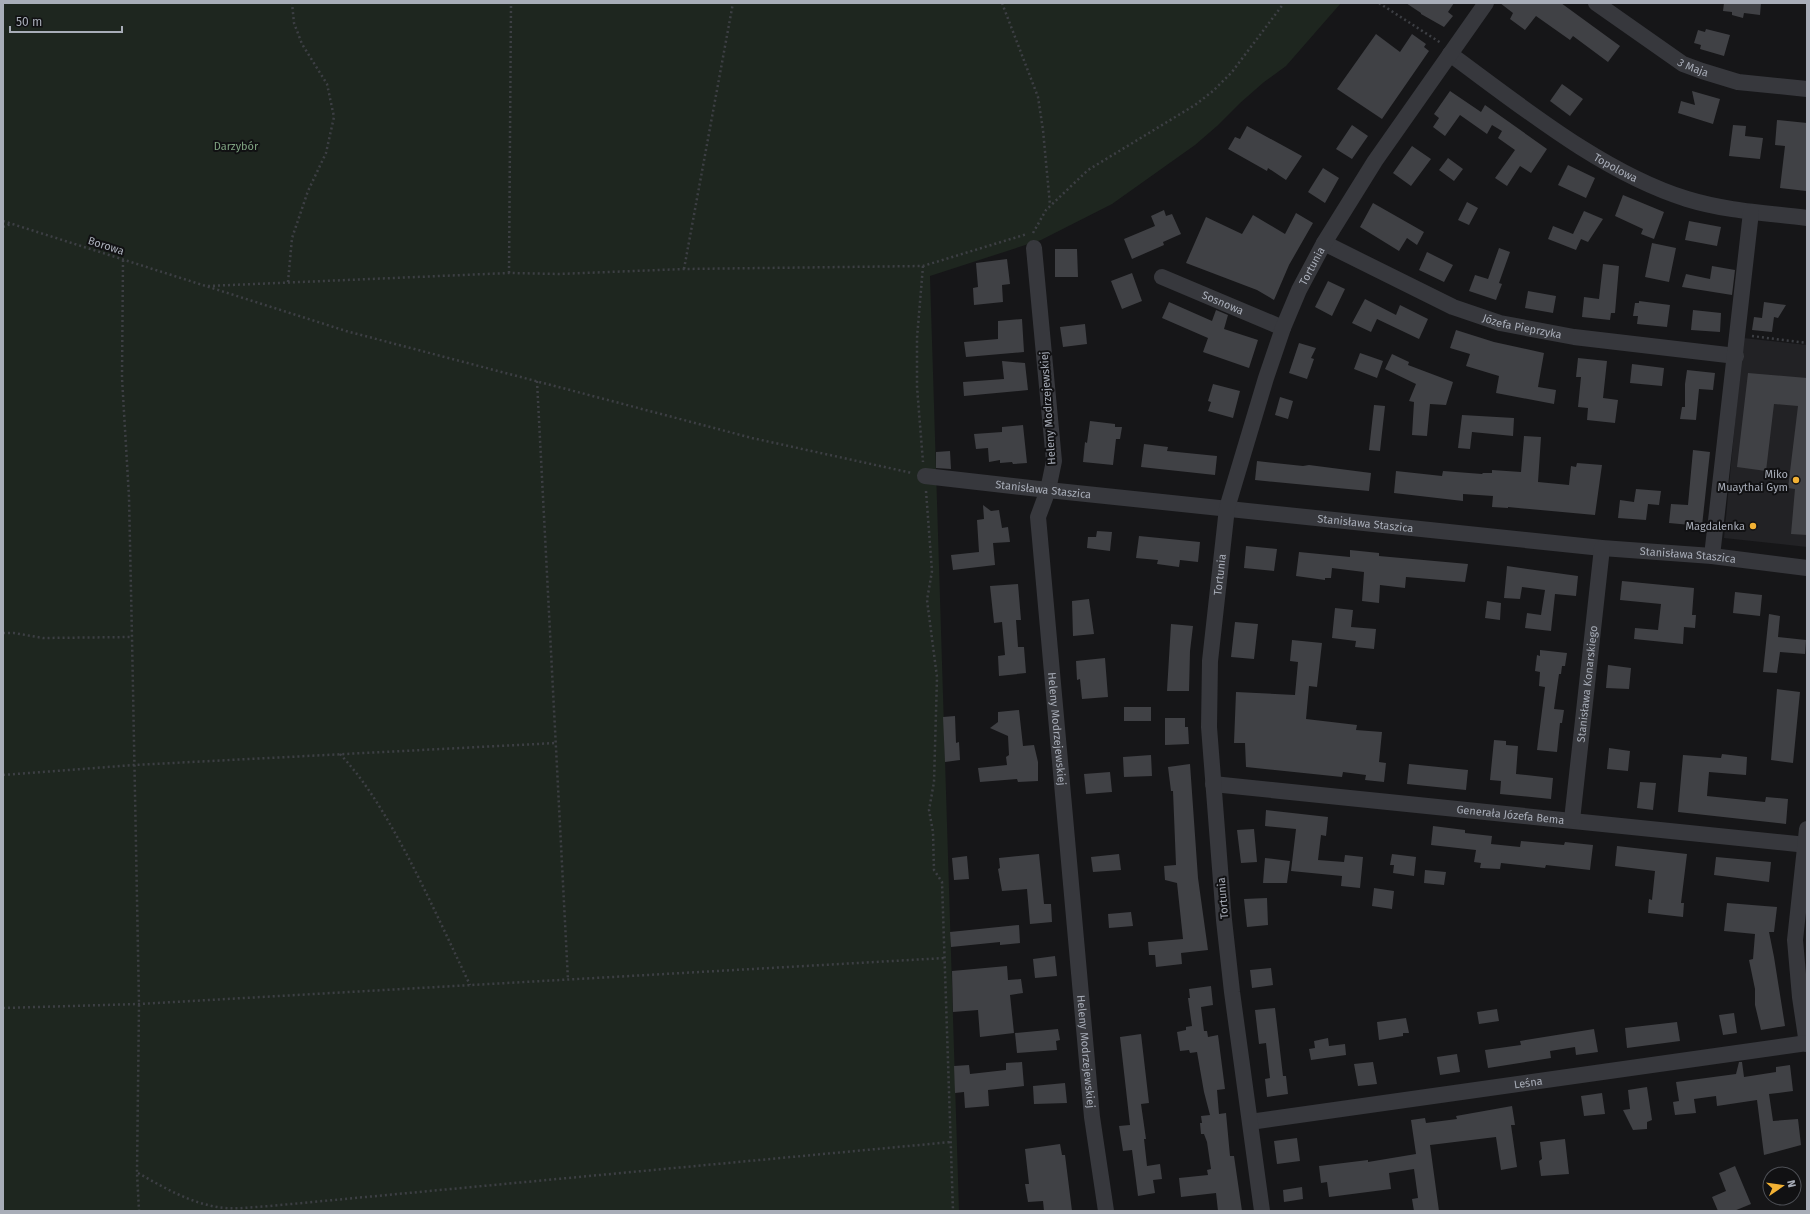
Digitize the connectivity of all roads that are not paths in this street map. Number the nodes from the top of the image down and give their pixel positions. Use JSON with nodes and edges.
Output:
{"nodes":[{"id":1,"x":1486,"y":3,"type":"edge"},
{"id":2,"x":1596,"y":3,"type":"edge"},
{"id":3,"x":1451,"y":52,"type":"junction"},
{"id":4,"x":1807,"y":89,"type":"edge"},
{"id":5,"x":1751,"y":212,"type":"junction"},
{"id":6,"x":1807,"y":218,"type":"edge"},
{"id":7,"x":1324,"y":243,"type":"junction"},
{"id":8,"x":1034,"y":248,"type":"dead end"},
{"id":9,"x":1162,"y":277,"type":"dead end"},
{"id":10,"x":1283,"y":328,"type":"junction"},
{"id":11,"x":1736,"y":356,"type":"junction"},
{"id":12,"x":925,"y":476,"type":"road end"},
{"id":13,"x":1048,"y":490,"type":"junction"},
{"id":14,"x":1227,"y":508,"type":"junction"},
{"id":15,"x":1602,"y":548,"type":"junction"},
{"id":16,"x":1712,"y":556,"type":"junction"},
{"id":17,"x":1807,"y":568,"type":"edge"},
{"id":18,"x":1213,"y":784,"type":"junction"},
{"id":19,"x":1572,"y":820,"type":"junction"},
{"id":20,"x":1806,"y":840,"type":"edge"},
{"id":21,"x":1807,"y":1044,"type":"edge"},
{"id":22,"x":1250,"y":1122,"type":"junction"},
{"id":23,"x":1106,"y":1211,"type":"edge"},
{"id":24,"x":1262,"y":1211,"type":"edge"}],
"edges":[{"from":1,"to":3,"type":"street","name":"Tortunia"},
{"from":2,"to":4,"type":"street","name":"3 Maja"},
{"from":3,"to":5,"type":"street","name":"Topolowa"},
{"from":3,"to":7,"type":"street","name":"Tortunia"},
{"from":5,"to":6,"type":"street","name":"Topolowa"},
{"from":5,"to":11,"type":"street"},
{"from":7,"to":10,"type":"street","name":"Tortunia"},
{"from":7,"to":11,"type":"street","name":"Józefa Pieprzyka"},
{"from":8,"to":13,"type":"street","name":"Heleny Modrzejewskiej"},
{"from":9,"to":10,"type":"street","name":"Sosnowa"},
{"from":10,"to":14,"type":"street","name":"Tortunia"},
{"from":11,"to":16,"type":"street"},
{"from":12,"to":13,"type":"street","name":"Stanisława Staszica"},
{"from":13,"to":14,"type":"street","name":"Stanisława Staszica"},
{"from":13,"to":23,"type":"street","name":"Heleny Modrzejewskiej"},
{"from":14,"to":15,"type":"street","name":"Stanisława Staszica"},
{"from":14,"to":18,"type":"street","name":"Tortunia"},
{"from":15,"to":16,"type":"street","name":"Stanisława Staszica"},
{"from":15,"to":19,"type":"street","name":"Stanisława Konarskiego"},
{"from":16,"to":17,"type":"street","name":"Stanisława Staszica"},
{"from":18,"to":19,"type":"street","name":"Generała Józefa Bema"},
{"from":18,"to":22,"type":"street","name":"Tortunia"},
{"from":19,"to":20,"type":"street","name":"Generała Józefa Bema"},
{"from":20,"to":21,"type":"street"},
{"from":21,"to":22,"type":"street","name":"Leśna"},
{"from":22,"to":24,"type":"street","name":"Tortunia"}]}
